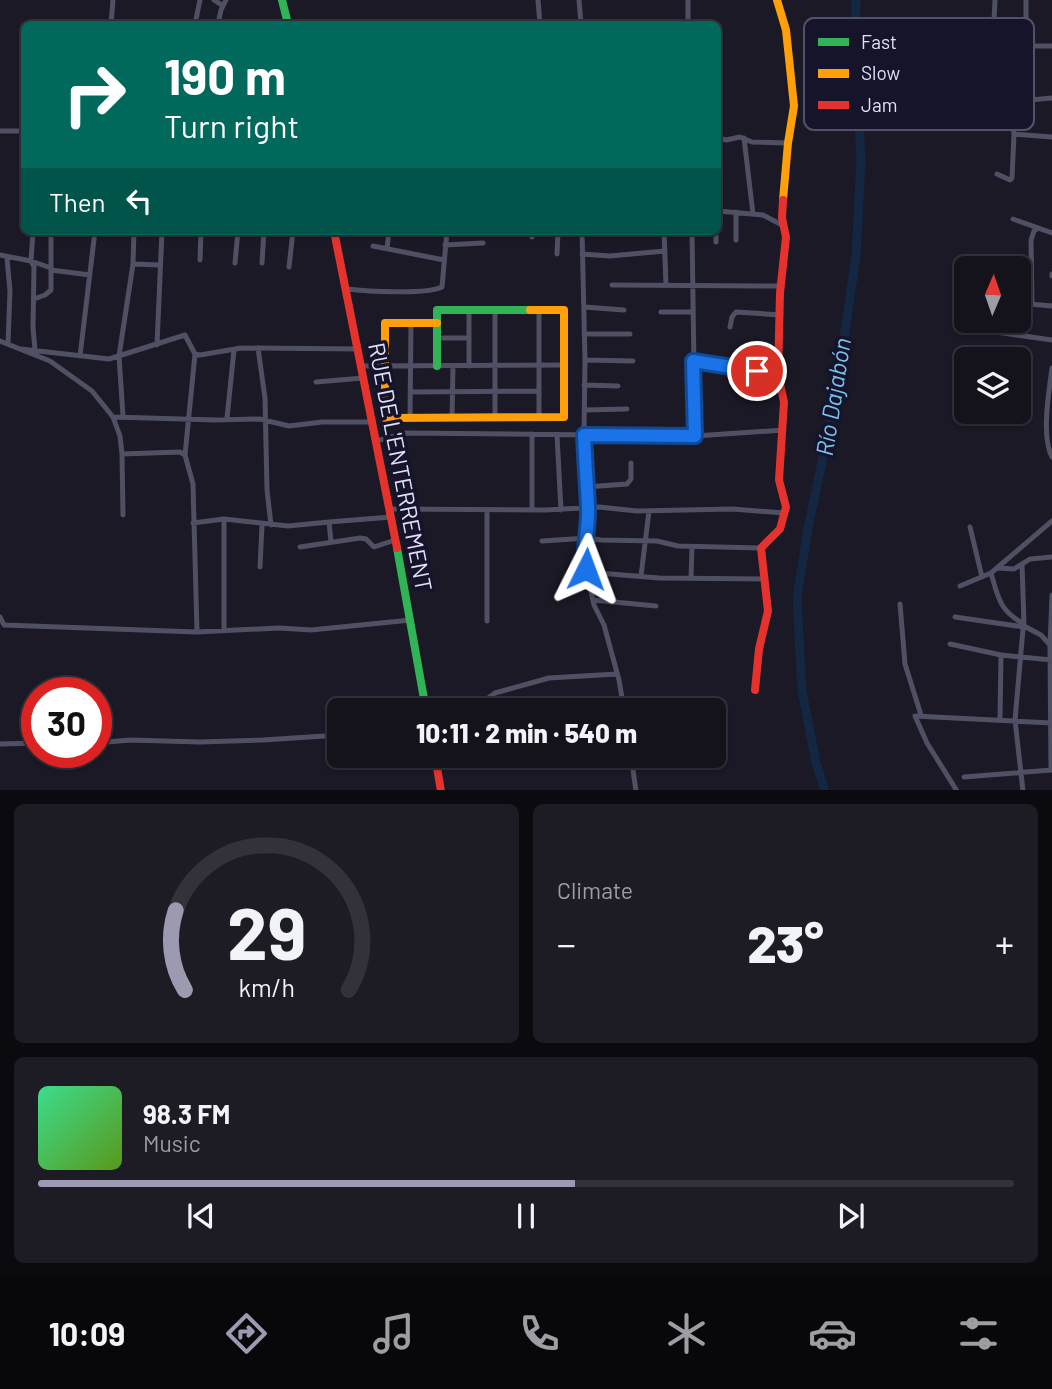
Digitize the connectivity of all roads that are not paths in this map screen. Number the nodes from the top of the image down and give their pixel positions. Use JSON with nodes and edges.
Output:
{"nodes":[{"id":1,"x":113,"y":0,"type":"edge"},
{"id":2,"x":200,"y":0,"type":"edge"},
{"id":3,"x":214,"y":0,"type":"edge"},
{"id":4,"x":282,"y":0,"type":"edge"},
{"id":5,"x":538,"y":0,"type":"edge"},
{"id":6,"x":579,"y":0,"type":"edge"},
{"id":7,"x":688,"y":0,"type":"edge"},
{"id":8,"x":778,"y":0,"type":"edge"},
{"id":9,"x":995,"y":0,"type":"edge"},
{"id":10,"x":1026,"y":0,"type":"edge"},
{"id":11,"x":225,"y":3,"type":"edge"},
{"id":12,"x":995,"y":18,"type":"edge"},
{"id":13,"x":1026,"y":18,"type":"edge"},
{"id":14,"x":111,"y":21,"type":"edge"},
{"id":15,"x":196,"y":21,"type":"edge"},
{"id":16,"x":219,"y":21,"type":"edge"},
{"id":17,"x":287,"y":21,"type":"edge"},
{"id":18,"x":539,"y":21,"type":"edge"},
{"id":19,"x":582,"y":21,"type":"edge"},
{"id":20,"x":688,"y":21,"type":"edge"},
{"id":21,"x":1034,"y":46,"type":"edge"},
{"id":22,"x":1052,"y":46,"type":"edge"},
{"id":23,"x":1052,"y":98,"type":"edge"},
{"id":24,"x":1034,"y":100,"type":"edge"},
{"id":25,"x":1013,"y":130,"type":"edge"},
{"id":26,"x":0,"y":131,"type":"edge"},
{"id":27,"x":21,"y":131,"type":"edge"},
{"id":28,"x":1014,"y":134,"type":"junction"},
{"id":29,"x":1052,"y":137,"type":"edge"},
{"id":30,"x":744,"y":138,"type":"junction"},
{"id":31,"x":721,"y":139,"type":"edge"},
{"id":32,"x":788,"y":143,"type":"junction"},
{"id":33,"x":997,"y":174,"type":"dead end"},
{"id":34,"x":721,"y":211,"type":"edge"},
{"id":35,"x":736,"y":212,"type":"junction"},
{"id":36,"x":753,"y":214,"type":"junction"},
{"id":37,"x":1013,"y":219,"type":"dead end"},
{"id":38,"x":782,"y":225,"type":"junction"},
{"id":39,"x":1038,"y":228,"type":"junction"},
{"id":40,"x":1052,"y":233,"type":"edge"},
{"id":41,"x":33,"y":235,"type":"edge"},
{"id":42,"x":51,"y":235,"type":"edge"},
{"id":43,"x":95,"y":235,"type":"edge"},
{"id":44,"x":134,"y":235,"type":"edge"},
{"id":45,"x":162,"y":235,"type":"edge"},
{"id":46,"x":201,"y":235,"type":"edge"},
{"id":47,"x":238,"y":235,"type":"edge"},
{"id":48,"x":264,"y":235,"type":"edge"},
{"id":49,"x":293,"y":235,"type":"edge"},
{"id":50,"x":335,"y":235,"type":"edge"},
{"id":51,"x":389,"y":235,"type":"edge"},
{"id":52,"x":447,"y":235,"type":"edge"},
{"id":53,"x":557,"y":235,"type":"edge"},
{"id":54,"x":582,"y":235,"type":"edge"},
{"id":55,"x":664,"y":235,"type":"edge"},
{"id":56,"x":692,"y":235,"type":"edge"},
{"id":57,"x":716,"y":235,"type":"edge"},
{"id":58,"x":736,"y":240,"type":"dead end"},
{"id":59,"x":716,"y":242,"type":"dead end"},
{"id":60,"x":484,"y":243,"type":"dead end"},
{"id":61,"x":446,"y":245,"type":"junction"},
{"id":62,"x":373,"y":246,"type":"dead end"},
{"id":63,"x":387,"y":249,"type":"junction"},
{"id":64,"x":665,"y":251,"type":"junction"},
{"id":65,"x":557,"y":254,"type":"dead end"},
{"id":66,"x":582,"y":254,"type":"junction"},
{"id":67,"x":0,"y":255,"type":"edge"},
{"id":68,"x":8,"y":258,"type":"junction"},
{"id":69,"x":200,"y":260,"type":"dead end"},
{"id":70,"x":444,"y":260,"type":"junction"},
{"id":71,"x":31,"y":261,"type":"junction"},
{"id":72,"x":235,"y":263,"type":"dead end"},
{"id":73,"x":262,"y":263,"type":"dead end"},
{"id":74,"x":134,"y":264,"type":"junction"},
{"id":75,"x":159,"y":265,"type":"junction"},
{"id":76,"x":289,"y":267,"type":"dead end"},
{"id":77,"x":51,"y":269,"type":"junction"},
{"id":78,"x":90,"y":275,"type":"junction"},
{"id":79,"x":612,"y":285,"type":"dead end"},
{"id":80,"x":666,"y":285,"type":"junction"},
{"id":81,"x":693,"y":285,"type":"junction"},
{"id":82,"x":781,"y":286,"type":"junction"},
{"id":83,"x":346,"y":289,"type":"junction"},
{"id":84,"x":34,"y":299,"type":"junction"},
{"id":85,"x":1032,"y":304,"type":"joint"},
{"id":86,"x":1052,"y":306,"type":"edge"},
{"id":87,"x":584,"y":307,"type":"junction"},
{"id":88,"x":469,"y":310,"type":"junction"},
{"id":89,"x":495,"y":310,"type":"junction"},
{"id":90,"x":539,"y":310,"type":"junction"},
{"id":91,"x":624,"y":310,"type":"dead end"},
{"id":92,"x":693,"y":312,"type":"junction"},
{"id":93,"x":661,"y":313,"type":"dead end"},
{"id":94,"x":780,"y":315,"type":"junction"},
{"id":95,"x":411,"y":323,"type":"junction"},
{"id":96,"x":437,"y":323,"type":"junction"},
{"id":97,"x":730,"y":327,"type":"dead end"},
{"id":98,"x":1003,"y":333,"type":"edge"},
{"id":99,"x":584,"y":334,"type":"junction"},
{"id":100,"x":630,"y":334,"type":"dead end"},
{"id":101,"x":437,"y":338,"type":"junction"},
{"id":102,"x":469,"y":338,"type":"junction"},
{"id":103,"x":1052,"y":340,"type":"edge"},
{"id":104,"x":0,"y":341,"type":"edge"},
{"id":105,"x":9,"y":344,"type":"junction"},
{"id":106,"x":157,"y":345,"type":"junction"},
{"id":107,"x":258,"y":348,"type":"junction"},
{"id":108,"x":21,"y":349,"type":"junction"},
{"id":109,"x":358,"y":349,"type":"junction"},
{"id":110,"x":35,"y":350,"type":"junction"},
{"id":111,"x":233,"y":350,"type":"junction"},
{"id":112,"x":195,"y":354,"type":"junction"},
{"id":113,"x":80,"y":356,"type":"junction"},
{"id":114,"x":119,"y":356,"type":"junction"},
{"id":115,"x":585,"y":360,"type":"junction"},
{"id":116,"x":633,"y":361,"type":"dead end"},
{"id":117,"x":693,"y":361,"type":"junction"},
{"id":118,"x":495,"y":365,"type":"junction"},
{"id":119,"x":539,"y":365,"type":"junction"},
{"id":120,"x":565,"y":365,"type":"junction"},
{"id":121,"x":360,"y":366,"type":"junction"},
{"id":122,"x":385,"y":366,"type":"junction"},
{"id":123,"x":411,"y":366,"type":"junction"},
{"id":124,"x":437,"y":366,"type":"junction"},
{"id":125,"x":453,"y":366,"type":"junction"},
{"id":126,"x":469,"y":366,"type":"junction"},
{"id":127,"x":1052,"y":368,"type":"edge"},
{"id":128,"x":778,"y":375,"type":"junction"},
{"id":129,"x":363,"y":378,"type":"junction"},
{"id":130,"x":316,"y":382,"type":"dead end"},
{"id":131,"x":1051,"y":383,"type":"edge"},
{"id":132,"x":584,"y":385,"type":"junction"},
{"id":133,"x":618,"y":386,"type":"dead end"},
{"id":134,"x":539,"y":391,"type":"junction"},
{"id":135,"x":411,"y":392,"type":"junction"},
{"id":136,"x":453,"y":392,"type":"junction"},
{"id":137,"x":495,"y":392,"type":"junction"},
{"id":138,"x":627,"y":409,"type":"dead end"},
{"id":139,"x":585,"y":410,"type":"junction"},
{"id":140,"x":123,"y":416,"type":"junction"},
{"id":141,"x":114,"y":417,"type":"junction"},
{"id":142,"x":495,"y":417,"type":"junction"},
{"id":143,"x":538,"y":417,"type":"junction"},
{"id":144,"x":227,"y":418,"type":"junction"},
{"id":145,"x":411,"y":418,"type":"junction"},
{"id":146,"x":453,"y":418,"type":"junction"},
{"id":147,"x":188,"y":419,"type":"junction"},
{"id":148,"x":267,"y":421,"type":"junction"},
{"id":149,"x":372,"y":422,"type":"junction"},
{"id":150,"x":784,"y":430,"type":"junction"},
{"id":151,"x":532,"y":434,"type":"junction"},
{"id":152,"x":557,"y":435,"type":"junction"},
{"id":153,"x":584,"y":435,"type":"junction"},
{"id":154,"x":695,"y":436,"type":"junction"},
{"id":155,"x":376,"y":441,"type":"junction"},
{"id":156,"x":122,"y":454,"type":"junction"},
{"id":157,"x":185,"y":455,"type":"junction"},
{"id":158,"x":1052,"y":457,"type":"edge"},
{"id":159,"x":631,"y":463,"type":"dead end"},
{"id":160,"x":586,"y":486,"type":"junction"},
{"id":161,"x":588,"y":507,"type":"junction"},
{"id":162,"x":487,"y":510,"type":"junction"},
{"id":163,"x":532,"y":510,"type":"junction"},
{"id":164,"x":561,"y":510,"type":"junction"},
{"id":165,"x":649,"y":511,"type":"junction"},
{"id":166,"x":390,"y":513,"type":"junction"},
{"id":167,"x":785,"y":513,"type":"junction"},
{"id":168,"x":123,"y":515,"type":"dead end"},
{"id":169,"x":224,"y":519,"type":"junction"},
{"id":170,"x":1052,"y":521,"type":"edge"},
{"id":171,"x":329,"y":522,"type":"junction"},
{"id":172,"x":193,"y":523,"type":"junction"},
{"id":173,"x":262,"y":525,"type":"junction"},
{"id":174,"x":271,"y":525,"type":"junction"},
{"id":175,"x":970,"y":527,"type":"dead end"},
{"id":176,"x":588,"y":538,"type":"junction"},
{"id":177,"x":395,"y":540,"type":"junction"},
{"id":178,"x":542,"y":541,"type":"dead end"},
{"id":179,"x":646,"y":541,"type":"junction"},
{"id":180,"x":331,"y":542,"type":"junction"},
{"id":181,"x":300,"y":547,"type":"dead end"},
{"id":182,"x":692,"y":547,"type":"junction"},
{"id":183,"x":761,"y":548,"type":"junction"},
{"id":184,"x":1052,"y":556,"type":"edge"},
{"id":185,"x":1022,"y":565,"type":"junction"},
{"id":186,"x":260,"y":567,"type":"dead end"},
{"id":187,"x":998,"y":568,"type":"junction"},
{"id":188,"x":587,"y":572,"type":"junction"},
{"id":189,"x":991,"y":573,"type":"junction"},
{"id":190,"x":641,"y":576,"type":"junction"},
{"id":191,"x":982,"y":577,"type":"junction"},
{"id":192,"x":691,"y":578,"type":"junction"},
{"id":193,"x":765,"y":579,"type":"junction"},
{"id":194,"x":960,"y":586,"type":"dead end"},
{"id":195,"x":1052,"y":595,"type":"edge"},
{"id":196,"x":593,"y":600,"type":"junction"},
{"id":197,"x":900,"y":604,"type":"dead end"},
{"id":198,"x":656,"y":606,"type":"dead end"},
{"id":199,"x":0,"y":617,"type":"edge"},
{"id":200,"x":955,"y":617,"type":"dead end"},
{"id":201,"x":411,"y":620,"type":"junction"},
{"id":202,"x":487,"y":621,"type":"dead end"},
{"id":203,"x":1024,"y":626,"type":"junction"},
{"id":204,"x":224,"y":631,"type":"junction"},
{"id":205,"x":197,"y":632,"type":"junction"},
{"id":206,"x":950,"y":644,"type":"dead end"},
{"id":207,"x":1050,"y":645,"type":"junction"},
{"id":208,"x":1001,"y":655,"type":"junction"},
{"id":209,"x":1019,"y":658,"type":"junction"},
{"id":210,"x":1051,"y":660,"type":"edge"},
{"id":211,"x":617,"y":674,"type":"junction"},
{"id":212,"x":755,"y":690,"type":"dead end"},
{"id":213,"x":424,"y":698,"type":"edge"},
{"id":214,"x":488,"y":698,"type":"edge"},
{"id":215,"x":622,"y":698,"type":"edge"},
{"id":216,"x":921,"y":715,"type":"junction"},
{"id":217,"x":1000,"y":719,"type":"junction"},
{"id":218,"x":1015,"y":720,"type":"junction"},
{"id":219,"x":1052,"y":723,"type":"edge"},
{"id":220,"x":327,"y":736,"type":"edge"},
{"id":221,"x":112,"y":742,"type":"edge"},
{"id":222,"x":21,"y":743,"type":"edge"},
{"id":223,"x":0,"y":744,"type":"edge"},
{"id":224,"x":437,"y":768,"type":"edge"},
{"id":225,"x":633,"y":768,"type":"edge"},
{"id":226,"x":1051,"y":770,"type":"edge"},
{"id":227,"x":1022,"y":772,"type":"junction"},
{"id":228,"x":964,"y":777,"type":"dead end"},
{"id":229,"x":441,"y":790,"type":"edge"},
{"id":230,"x":636,"y":790,"type":"edge"},
{"id":231,"x":957,"y":790,"type":"edge"},
{"id":232,"x":1023,"y":790,"type":"edge"}],
"edges":[{"from":1,"to":14,"type":"street"},
{"from":2,"to":15,"type":"street"},
{"from":3,"to":11,"type":"street"},
{"from":4,"to":17,"type":"street"},
{"from":5,"to":18,"type":"street"},
{"from":6,"to":19,"type":"street"},
{"from":7,"to":20,"type":"street"},
{"from":8,"to":32,"type":"street"},
{"from":9,"to":12,"type":"street"},
{"from":10,"to":13,"type":"street"},
{"from":11,"to":16,"type":"street"},
{"from":21,"to":22,"type":"street"},
{"from":23,"to":24,"type":"street"},
{"from":25,"to":28,"type":"street"},
{"from":26,"to":27,"type":"street"},
{"from":28,"to":29,"type":"street"},
{"from":28,"to":33,"type":"street"},
{"from":30,"to":31,"type":"street"},
{"from":30,"to":32,"type":"street"},
{"from":30,"to":36,"type":"street"},
{"from":32,"to":38,"type":"street"},
{"from":34,"to":35,"type":"street"},
{"from":35,"to":36,"type":"street"},
{"from":35,"to":58,"type":"street"},
{"from":36,"to":38,"type":"street"},
{"from":37,"to":39,"type":"street"},
{"from":38,"to":82,"type":"street"},
{"from":39,"to":40,"type":"street"},
{"from":39,"to":85,"type":"street"},
{"from":41,"to":71,"type":"street"},
{"from":42,"to":77,"type":"street"},
{"from":43,"to":78,"type":"street"},
{"from":44,"to":74,"type":"street"},
{"from":45,"to":75,"type":"street"},
{"from":46,"to":69,"type":"street"},
{"from":47,"to":72,"type":"street"},
{"from":48,"to":73,"type":"street"},
{"from":49,"to":76,"type":"street"},
{"from":50,"to":83,"type":"street","name":"RUE DE L'ENTERREMENT"},
{"from":51,"to":63,"type":"street"},
{"from":52,"to":61,"type":"street"},
{"from":53,"to":65,"type":"street"},
{"from":54,"to":66,"type":"street"},
{"from":55,"to":64,"type":"street"},
{"from":56,"to":81,"type":"street"},
{"from":57,"to":59,"type":"street"},
{"from":60,"to":61,"type":"street"},
{"from":61,"to":70,"type":"street"},
{"from":62,"to":63,"type":"street"},
{"from":63,"to":70,"type":"street"},
{"from":64,"to":66,"type":"street"},
{"from":64,"to":80,"type":"street"},
{"from":66,"to":87,"type":"street"},
{"from":67,"to":68,"type":"street"},
{"from":68,"to":71,"type":"street"},
{"from":68,"to":105,"type":"street"},
{"from":70,"to":83,"type":"street"},
{"from":71,"to":77,"type":"street"},
{"from":71,"to":84,"type":"street"},
{"from":74,"to":75,"type":"street"},
{"from":74,"to":114,"type":"street"},
{"from":75,"to":106,"type":"street"},
{"from":77,"to":78,"type":"street"},
{"from":77,"to":84,"type":"street"},
{"from":78,"to":113,"type":"street"},
{"from":79,"to":80,"type":"street"},
{"from":80,"to":81,"type":"street"},
{"from":81,"to":82,"type":"street"},
{"from":81,"to":92,"type":"street"},
{"from":82,"to":94,"type":"street"},
{"from":83,"to":109,"type":"street","name":"RUE DE L'ENTERREMENT"},
{"from":84,"to":110,"type":"street"},
{"from":85,"to":86,"type":"street"},
{"from":87,"to":91,"type":"street"},
{"from":87,"to":99,"type":"street"},
{"from":88,"to":89,"type":"street"},
{"from":88,"to":96,"type":"street"},
{"from":88,"to":102,"type":"street"},
{"from":89,"to":90,"type":"street"},
{"from":89,"to":118,"type":"street"},
{"from":90,"to":119,"type":"street"},
{"from":90,"to":120,"type":"street"},
{"from":92,"to":93,"type":"street"},
{"from":92,"to":117,"type":"street"},
{"from":94,"to":97,"type":"street"},
{"from":94,"to":128,"type":"street"},
{"from":95,"to":96,"type":"street"},
{"from":95,"to":122,"type":"street"},
{"from":95,"to":123,"type":"street"},
{"from":96,"to":101,"type":"street"},
{"from":98,"to":103,"type":"street"},
{"from":99,"to":100,"type":"street"},
{"from":99,"to":115,"type":"street"},
{"from":101,"to":102,"type":"street"},
{"from":101,"to":124,"type":"street"},
{"from":102,"to":126,"type":"street"},
{"from":104,"to":105,"type":"street"},
{"from":105,"to":108,"type":"street"},
{"from":106,"to":112,"type":"street"},
{"from":106,"to":114,"type":"street"},
{"from":107,"to":109,"type":"street"},
{"from":107,"to":111,"type":"street"},
{"from":107,"to":148,"type":"street"},
{"from":108,"to":110,"type":"street"},
{"from":108,"to":141,"type":"street"},
{"from":109,"to":121,"type":"street","name":"RUE DE L'ENTERREMENT"},
{"from":110,"to":113,"type":"street"},
{"from":111,"to":112,"type":"street"},
{"from":111,"to":144,"type":"street"},
{"from":112,"to":147,"type":"street"},
{"from":113,"to":114,"type":"street"},
{"from":114,"to":140,"type":"street"},
{"from":115,"to":116,"type":"street"},
{"from":115,"to":132,"type":"street"},
{"from":117,"to":128,"type":"street"},
{"from":117,"to":154,"type":"street"},
{"from":118,"to":119,"type":"street"},
{"from":118,"to":126,"type":"street"},
{"from":118,"to":137,"type":"street"},
{"from":119,"to":120,"type":"street"},
{"from":119,"to":134,"type":"street"},
{"from":120,"to":143,"type":"street"},
{"from":121,"to":122,"type":"street"},
{"from":121,"to":129,"type":"street","name":"RUE DE L'ENTERREMENT"},
{"from":122,"to":123,"type":"street"},
{"from":122,"to":145,"type":"street"},
{"from":123,"to":124,"type":"street"},
{"from":123,"to":135,"type":"street"},
{"from":124,"to":125,"type":"street"},
{"from":125,"to":126,"type":"street"},
{"from":125,"to":136,"type":"street"},
{"from":127,"to":131,"type":"street"},
{"from":128,"to":150,"type":"street"},
{"from":129,"to":130,"type":"street"},
{"from":129,"to":149,"type":"street","name":"RUE DE L'ENTERREMENT"},
{"from":131,"to":158,"type":"street"},
{"from":132,"to":133,"type":"street"},
{"from":132,"to":139,"type":"street"},
{"from":134,"to":137,"type":"street"},
{"from":134,"to":143,"type":"street"},
{"from":135,"to":136,"type":"street"},
{"from":135,"to":145,"type":"street"},
{"from":136,"to":137,"type":"street"},
{"from":136,"to":146,"type":"street"},
{"from":137,"to":142,"type":"street"},
{"from":138,"to":139,"type":"street"},
{"from":139,"to":153,"type":"street"},
{"from":140,"to":141,"type":"street"},
{"from":140,"to":147,"type":"street"},
{"from":141,"to":156,"type":"street"},
{"from":142,"to":143,"type":"street"},
{"from":142,"to":146,"type":"street"},
{"from":144,"to":147,"type":"street"},
{"from":144,"to":148,"type":"street"},
{"from":145,"to":146,"type":"street"},
{"from":147,"to":157,"type":"street"},
{"from":148,"to":149,"type":"street"},
{"from":148,"to":174,"type":"street"},
{"from":149,"to":155,"type":"street","name":"RUE DE L'ENTERREMENT"},
{"from":150,"to":154,"type":"street"},
{"from":150,"to":167,"type":"street"},
{"from":151,"to":152,"type":"street"},
{"from":151,"to":155,"type":"street"},
{"from":151,"to":163,"type":"street"},
{"from":152,"to":153,"type":"street"},
{"from":152,"to":164,"type":"street"},
{"from":153,"to":154,"type":"street"},
{"from":153,"to":160,"type":"street"},
{"from":155,"to":166,"type":"street","name":"RUE DE L'ENTERREMENT"},
{"from":156,"to":157,"type":"street"},
{"from":156,"to":168,"type":"street"},
{"from":157,"to":172,"type":"street"},
{"from":159,"to":160,"type":"street"},
{"from":160,"to":161,"type":"street"},
{"from":161,"to":164,"type":"street"},
{"from":161,"to":165,"type":"street"},
{"from":161,"to":176,"type":"street"},
{"from":162,"to":163,"type":"street"},
{"from":162,"to":166,"type":"street"},
{"from":162,"to":202,"type":"street"},
{"from":163,"to":164,"type":"street"},
{"from":165,"to":167,"type":"street"},
{"from":165,"to":179,"type":"street"},
{"from":166,"to":171,"type":"street"},
{"from":166,"to":177,"type":"street","name":"RUE DE L'ENTERREMENT"},
{"from":167,"to":183,"type":"street"},
{"from":169,"to":172,"type":"street"},
{"from":169,"to":173,"type":"street"},
{"from":169,"to":204,"type":"street"},
{"from":170,"to":187,"type":"street"},
{"from":171,"to":174,"type":"street"},
{"from":171,"to":180,"type":"street"},
{"from":172,"to":205,"type":"street"},
{"from":173,"to":174,"type":"street"},
{"from":173,"to":186,"type":"street"},
{"from":175,"to":191,"type":"street"},
{"from":176,"to":178,"type":"street"},
{"from":176,"to":179,"type":"street"},
{"from":176,"to":188,"type":"street"},
{"from":177,"to":180,"type":"street"},
{"from":177,"to":201,"type":"street","name":"RUE DE L'ENTERREMENT"},
{"from":179,"to":182,"type":"street"},
{"from":179,"to":190,"type":"street"},
{"from":180,"to":181,"type":"street"},
{"from":182,"to":183,"type":"street"},
{"from":182,"to":192,"type":"street"},
{"from":183,"to":193,"type":"street"},
{"from":184,"to":185,"type":"street"},
{"from":185,"to":187,"type":"street"},
{"from":185,"to":203,"type":"street"},
{"from":187,"to":189,"type":"street"},
{"from":188,"to":190,"type":"street"},
{"from":188,"to":196,"type":"street"},
{"from":189,"to":191,"type":"street"},
{"from":189,"to":203,"type":"street"},
{"from":190,"to":192,"type":"street"},
{"from":191,"to":194,"type":"street"},
{"from":192,"to":193,"type":"street"},
{"from":193,"to":212,"type":"street"},
{"from":195,"to":207,"type":"street"},
{"from":196,"to":198,"type":"street"},
{"from":196,"to":211,"type":"street"},
{"from":197,"to":216,"type":"street"},
{"from":199,"to":205,"type":"street"},
{"from":200,"to":203,"type":"street"},
{"from":201,"to":204,"type":"street"},
{"from":201,"to":213,"type":"street","name":"RUE DE L'ENTERREMENT"},
{"from":203,"to":207,"type":"street"},
{"from":203,"to":209,"type":"street"},
{"from":204,"to":205,"type":"street"},
{"from":206,"to":208,"type":"street"},
{"from":207,"to":210,"type":"street"},
{"from":208,"to":209,"type":"street"},
{"from":208,"to":217,"type":"street"},
{"from":209,"to":210,"type":"street"},
{"from":209,"to":218,"type":"street"},
{"from":210,"to":219,"type":"street"},
{"from":211,"to":214,"type":"street"},
{"from":211,"to":215,"type":"street"},
{"from":216,"to":217,"type":"street"},
{"from":216,"to":231,"type":"street"},
{"from":217,"to":218,"type":"street"},
{"from":218,"to":219,"type":"street"},
{"from":218,"to":227,"type":"street"},
{"from":219,"to":226,"type":"street"},
{"from":220,"to":221,"type":"street"},
{"from":222,"to":223,"type":"street"},
{"from":224,"to":229,"type":"street"},
{"from":225,"to":230,"type":"street"},
{"from":226,"to":227,"type":"street"},
{"from":227,"to":228,"type":"street"},
{"from":227,"to":232,"type":"street"}]}
